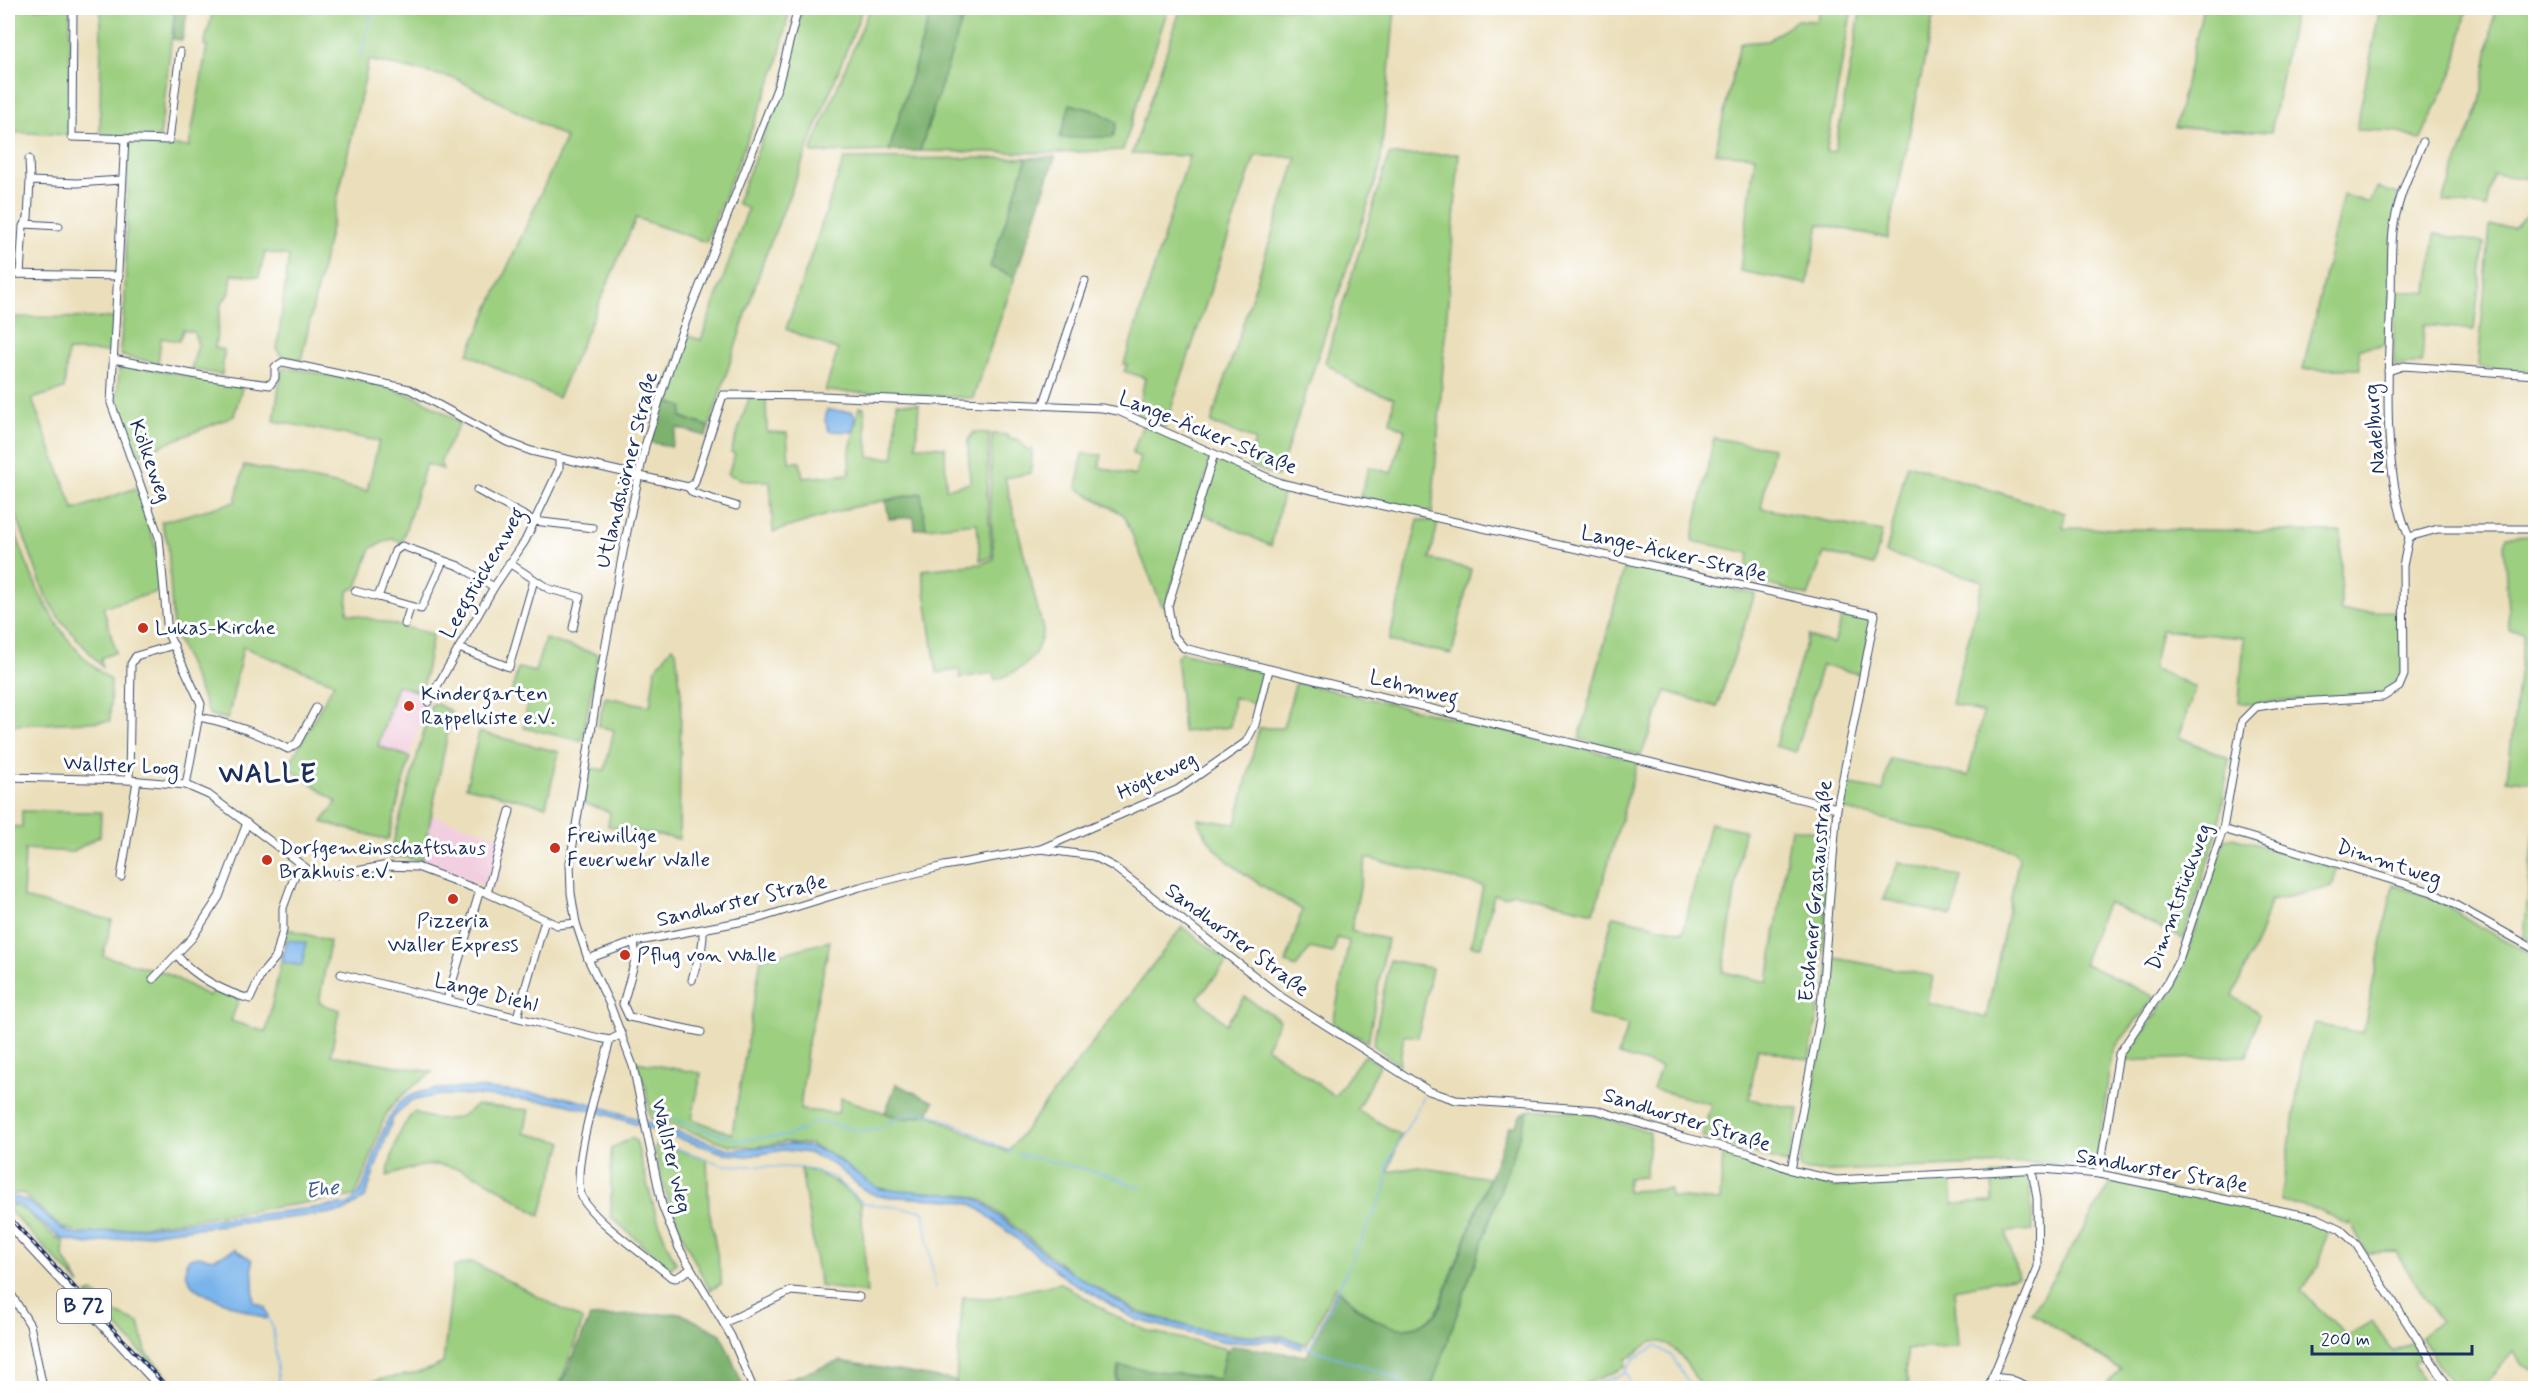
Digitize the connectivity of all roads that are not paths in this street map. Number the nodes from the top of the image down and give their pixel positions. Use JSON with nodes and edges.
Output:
{"nodes":[{"id":1,"x":73,"y":8,"type":"edge"},
{"id":2,"x":798,"y":8,"type":"edge"},
{"id":3,"x":180,"y":52,"type":"dead end"},
{"id":4,"x":125,"y":138,"type":"junction"},
{"id":5,"x":2423,"y":142,"type":"dead end"},
{"id":6,"x":29,"y":159,"type":"dead end"},
{"id":7,"x":121,"y":180,"type":"junction"},
{"id":8,"x":30,"y":181,"type":"junction"},
{"id":9,"x":25,"y":224,"type":"junction"},
{"id":10,"x":59,"y":226,"type":"dead end"},
{"id":11,"x":8,"y":274,"type":"edge"},
{"id":12,"x":20,"y":274,"type":"junction"},
{"id":13,"x":119,"y":276,"type":"junction"},
{"id":14,"x":1085,"y":281,"type":"dead end"},
{"id":15,"x":113,"y":359,"type":"junction"},
{"id":16,"x":2388,"y":371,"type":"junction"},
{"id":17,"x":2535,"y":375,"type":"edge"},
{"id":18,"x":1043,"y":406,"type":"junction"},
{"id":19,"x":1214,"y":453,"type":"junction"},
{"id":20,"x":559,"y":458,"type":"junction"},
{"id":21,"x":639,"y":475,"type":"junction"},
{"id":22,"x":688,"y":487,"type":"junction"},
{"id":23,"x":477,"y":490,"type":"dead end"},
{"id":24,"x":736,"y":506,"type":"dead end"},
{"id":25,"x":534,"y":521,"type":"junction"},
{"id":26,"x":593,"y":528,"type":"dead end"},
{"id":27,"x":2535,"y":529,"type":"edge"},
{"id":28,"x":2409,"y":537,"type":"junction"},
{"id":29,"x":443,"y":561,"type":"junction"},
{"id":30,"x":509,"y":563,"type":"junction"},
{"id":31,"x":534,"y":580,"type":"junction"},
{"id":32,"x":494,"y":587,"type":"junction"},
{"id":33,"x":355,"y":591,"type":"dead end"},
{"id":34,"x":378,"y":597,"type":"junction"},
{"id":35,"x":410,"y":608,"type":"junction"},
{"id":36,"x":1875,"y":615,"type":"joint"},
{"id":37,"x":405,"y":624,"type":"dead end"},
{"id":38,"x":573,"y":628,"type":"dead end"},
{"id":39,"x":174,"y":645,"type":"junction"},
{"id":40,"x":459,"y":648,"type":"junction"},
{"id":41,"x":1269,"y":670,"type":"junction"},
{"id":42,"x":2375,"y":699,"type":"joint"},
{"id":43,"x":428,"y":702,"type":"dead end"},
{"id":44,"x":316,"y":708,"type":"dead end"},
{"id":45,"x":199,"y":717,"type":"junction"},
{"id":46,"x":8,"y":777,"type":"edge"},
{"id":47,"x":133,"y":781,"type":"junction"},
{"id":48,"x":186,"y":785,"type":"junction"},
{"id":49,"x":1837,"y":808,"type":"junction"},
{"id":50,"x":510,"y":811,"type":"dead end"},
{"id":51,"x":247,"y":823,"type":"junction"},
{"id":52,"x":2223,"y":829,"type":"junction"},
{"id":53,"x":1041,"y":849,"type":"junction"},
{"id":54,"x":298,"y":864,"type":"junction"},
{"id":55,"x":121,"y":877,"type":"dead end"},
{"id":56,"x":484,"y":891,"type":"junction"},
{"id":57,"x":545,"y":920,"type":"junction"},
{"id":58,"x":576,"y":923,"type":"junction"},
{"id":59,"x":703,"y":930,"type":"junction"},
{"id":60,"x":634,"y":942,"type":"junction"},
{"id":61,"x":2535,"y":950,"type":"edge"},
{"id":62,"x":177,"y":955,"type":"junction"},
{"id":63,"x":588,"y":959,"type":"junction"},
{"id":64,"x":341,"y":974,"type":"dead end"},
{"id":65,"x":153,"y":979,"type":"dead end"},
{"id":66,"x":692,"y":980,"type":"dead end"},
{"id":67,"x":447,"y":1000,"type":"junction"},
{"id":68,"x":517,"y":1017,"type":"junction"},
{"id":69,"x":701,"y":1032,"type":"dead end"},
{"id":70,"x":622,"y":1034,"type":"junction"},
{"id":71,"x":610,"y":1040,"type":"junction"},
{"id":72,"x":1791,"y":1170,"type":"junction"},
{"id":73,"x":2032,"y":1172,"type":"junction"},
{"id":74,"x":2099,"y":1174,"type":"junction"},
{"id":75,"x":8,"y":1224,"type":"edge"},
{"id":76,"x":691,"y":1269,"type":"junction"},
{"id":77,"x":8,"y":1289,"type":"edge"},
{"id":78,"x":858,"y":1297,"type":"dead end"},
{"id":79,"x":724,"y":1323,"type":"junction"},
{"id":80,"x":1992,"y":1377,"type":"junction"},
{"id":81,"x":43,"y":1389,"type":"edge"},
{"id":82,"x":161,"y":1389,"type":"edge"},
{"id":83,"x":753,"y":1389,"type":"edge"},
{"id":84,"x":1988,"y":1389,"type":"edge"},
{"id":85,"x":2032,"y":1389,"type":"edge"},
{"id":86,"x":2449,"y":1389,"type":"edge"}],
"edges":[{"from":1,"to":4,"type":"street"},
{"from":2,"to":21,"type":"street","name":"Utlandshörner Straße"},
{"from":3,"to":4,"type":"street"},
{"from":4,"to":7,"type":"street","name":"Kölkeweg"},
{"from":5,"to":16,"type":"street","name":"Nadelburg"},
{"from":6,"to":8,"type":"street"},
{"from":7,"to":8,"type":"street"},
{"from":7,"to":13,"type":"street","name":"Kölkeweg"},
{"from":8,"to":9,"type":"street"},
{"from":9,"to":10,"type":"street"},
{"from":9,"to":12,"type":"street"},
{"from":11,"to":12,"type":"street"},
{"from":12,"to":13,"type":"street"},
{"from":13,"to":15,"type":"street","name":"Kölkeweg"},
{"from":14,"to":18,"type":"street"},
{"from":15,"to":20,"type":"street"},
{"from":15,"to":39,"type":"street","name":"Kölkeweg"},
{"from":16,"to":17,"type":"street"},
{"from":16,"to":28,"type":"street","name":"Nadelburg"},
{"from":18,"to":19,"type":"street","name":"Lange-Äcker-Straße"},
{"from":18,"to":22,"type":"street","name":"Lange-Äcker-Straße"},
{"from":19,"to":36,"type":"street","name":"Lange-Äcker-Straße"},
{"from":19,"to":41,"type":"street","name":"Lehmweg"},
{"from":20,"to":21,"type":"street"},
{"from":20,"to":25,"type":"street","name":"Leegstückenweg"},
{"from":21,"to":22,"type":"street"},
{"from":21,"to":58,"type":"street","name":"Utlandshörner Straße"},
{"from":22,"to":24,"type":"street"},
{"from":23,"to":25,"type":"street"},
{"from":25,"to":26,"type":"street"},
{"from":25,"to":30,"type":"street","name":"Leegstückenweg"},
{"from":27,"to":28,"type":"street"},
{"from":28,"to":42,"type":"street","name":"Nadelburg"},
{"from":29,"to":32,"type":"street"},
{"from":29,"to":34,"type":"street"},
{"from":29,"to":35,"type":"street"},
{"from":30,"to":31,"type":"street"},
{"from":30,"to":32,"type":"street","name":"Leegstückenweg"},
{"from":31,"to":38,"type":"street"},
{"from":31,"to":40,"type":"street"},
{"from":32,"to":40,"type":"street","name":"Leegstückenweg"},
{"from":33,"to":34,"type":"street"},
{"from":34,"to":35,"type":"street"},
{"from":35,"to":37,"type":"street"},
{"from":36,"to":49,"type":"street","name":"Eschener Grashausstraße"},
{"from":39,"to":45,"type":"street","name":"Kölkeweg"},
{"from":39,"to":47,"type":"street"},
{"from":40,"to":43,"type":"street","name":"Leegstückenweg"},
{"from":41,"to":49,"type":"street","name":"Lehmweg"},
{"from":41,"to":53,"type":"street","name":"Högteweg"},
{"from":42,"to":52,"type":"street","name":"Dimmtstückweg"},
{"from":44,"to":45,"type":"street"},
{"from":45,"to":48,"type":"street","name":"Kölkeweg"},
{"from":46,"to":47,"type":"street","name":"Wallster Loog"},
{"from":47,"to":48,"type":"street","name":"Wallster Loog"},
{"from":47,"to":55,"type":"street"},
{"from":48,"to":51,"type":"street","name":"Wallster Loog"},
{"from":49,"to":72,"type":"street","name":"Eschener Grashausstraße"},
{"from":50,"to":56,"type":"street"},
{"from":51,"to":54,"type":"street","name":"Wallster Loog"},
{"from":51,"to":62,"type":"street"},
{"from":52,"to":61,"type":"street","name":"Dimmtweg"},
{"from":52,"to":74,"type":"street","name":"Dimmtstückweg"},
{"from":53,"to":59,"type":"street","name":"Sandhorster Straße"},
{"from":53,"to":72,"type":"street","name":"Sandhorster Straße"},
{"from":54,"to":56,"type":"street","name":"Wallster Loog"},
{"from":54,"to":62,"type":"street"},
{"from":56,"to":57,"type":"street","name":"Wallster Loog"},
{"from":56,"to":67,"type":"street"},
{"from":57,"to":58,"type":"street","name":"Wallster Loog"},
{"from":57,"to":68,"type":"street"},
{"from":58,"to":63,"type":"street","name":"Wallster Weg"},
{"from":59,"to":60,"type":"street","name":"Sandhorster Straße"},
{"from":59,"to":66,"type":"street"},
{"from":60,"to":63,"type":"street","name":"Sandhorster Straße"},
{"from":60,"to":69,"type":"street"},
{"from":62,"to":65,"type":"street"},
{"from":63,"to":70,"type":"street","name":"Wallster Weg"},
{"from":64,"to":67,"type":"street","name":"Lange Diehl"},
{"from":67,"to":68,"type":"street","name":"Lange Diehl"},
{"from":68,"to":71,"type":"street","name":"Lange Diehl"},
{"from":70,"to":71,"type":"street"},
{"from":70,"to":76,"type":"street","name":"Wallster Weg"},
{"from":71,"to":76,"type":"street"},
{"from":72,"to":73,"type":"street","name":"Sandhorster Straße"},
{"from":73,"to":74,"type":"street","name":"Sandhorster Straße"},
{"from":73,"to":80,"type":"street"},
{"from":74,"to":86,"type":"street","name":"Sandhorster Straße"},
{"from":75,"to":82,"type":"main road","number":"B 72"},
{"from":76,"to":79,"type":"street","name":"Wallster Weg"},
{"from":77,"to":81,"type":"street"},
{"from":78,"to":79,"type":"street"},
{"from":79,"to":83,"type":"street","name":"Wallster Weg"},
{"from":80,"to":84,"type":"street"},
{"from":80,"to":85,"type":"street"}]}
